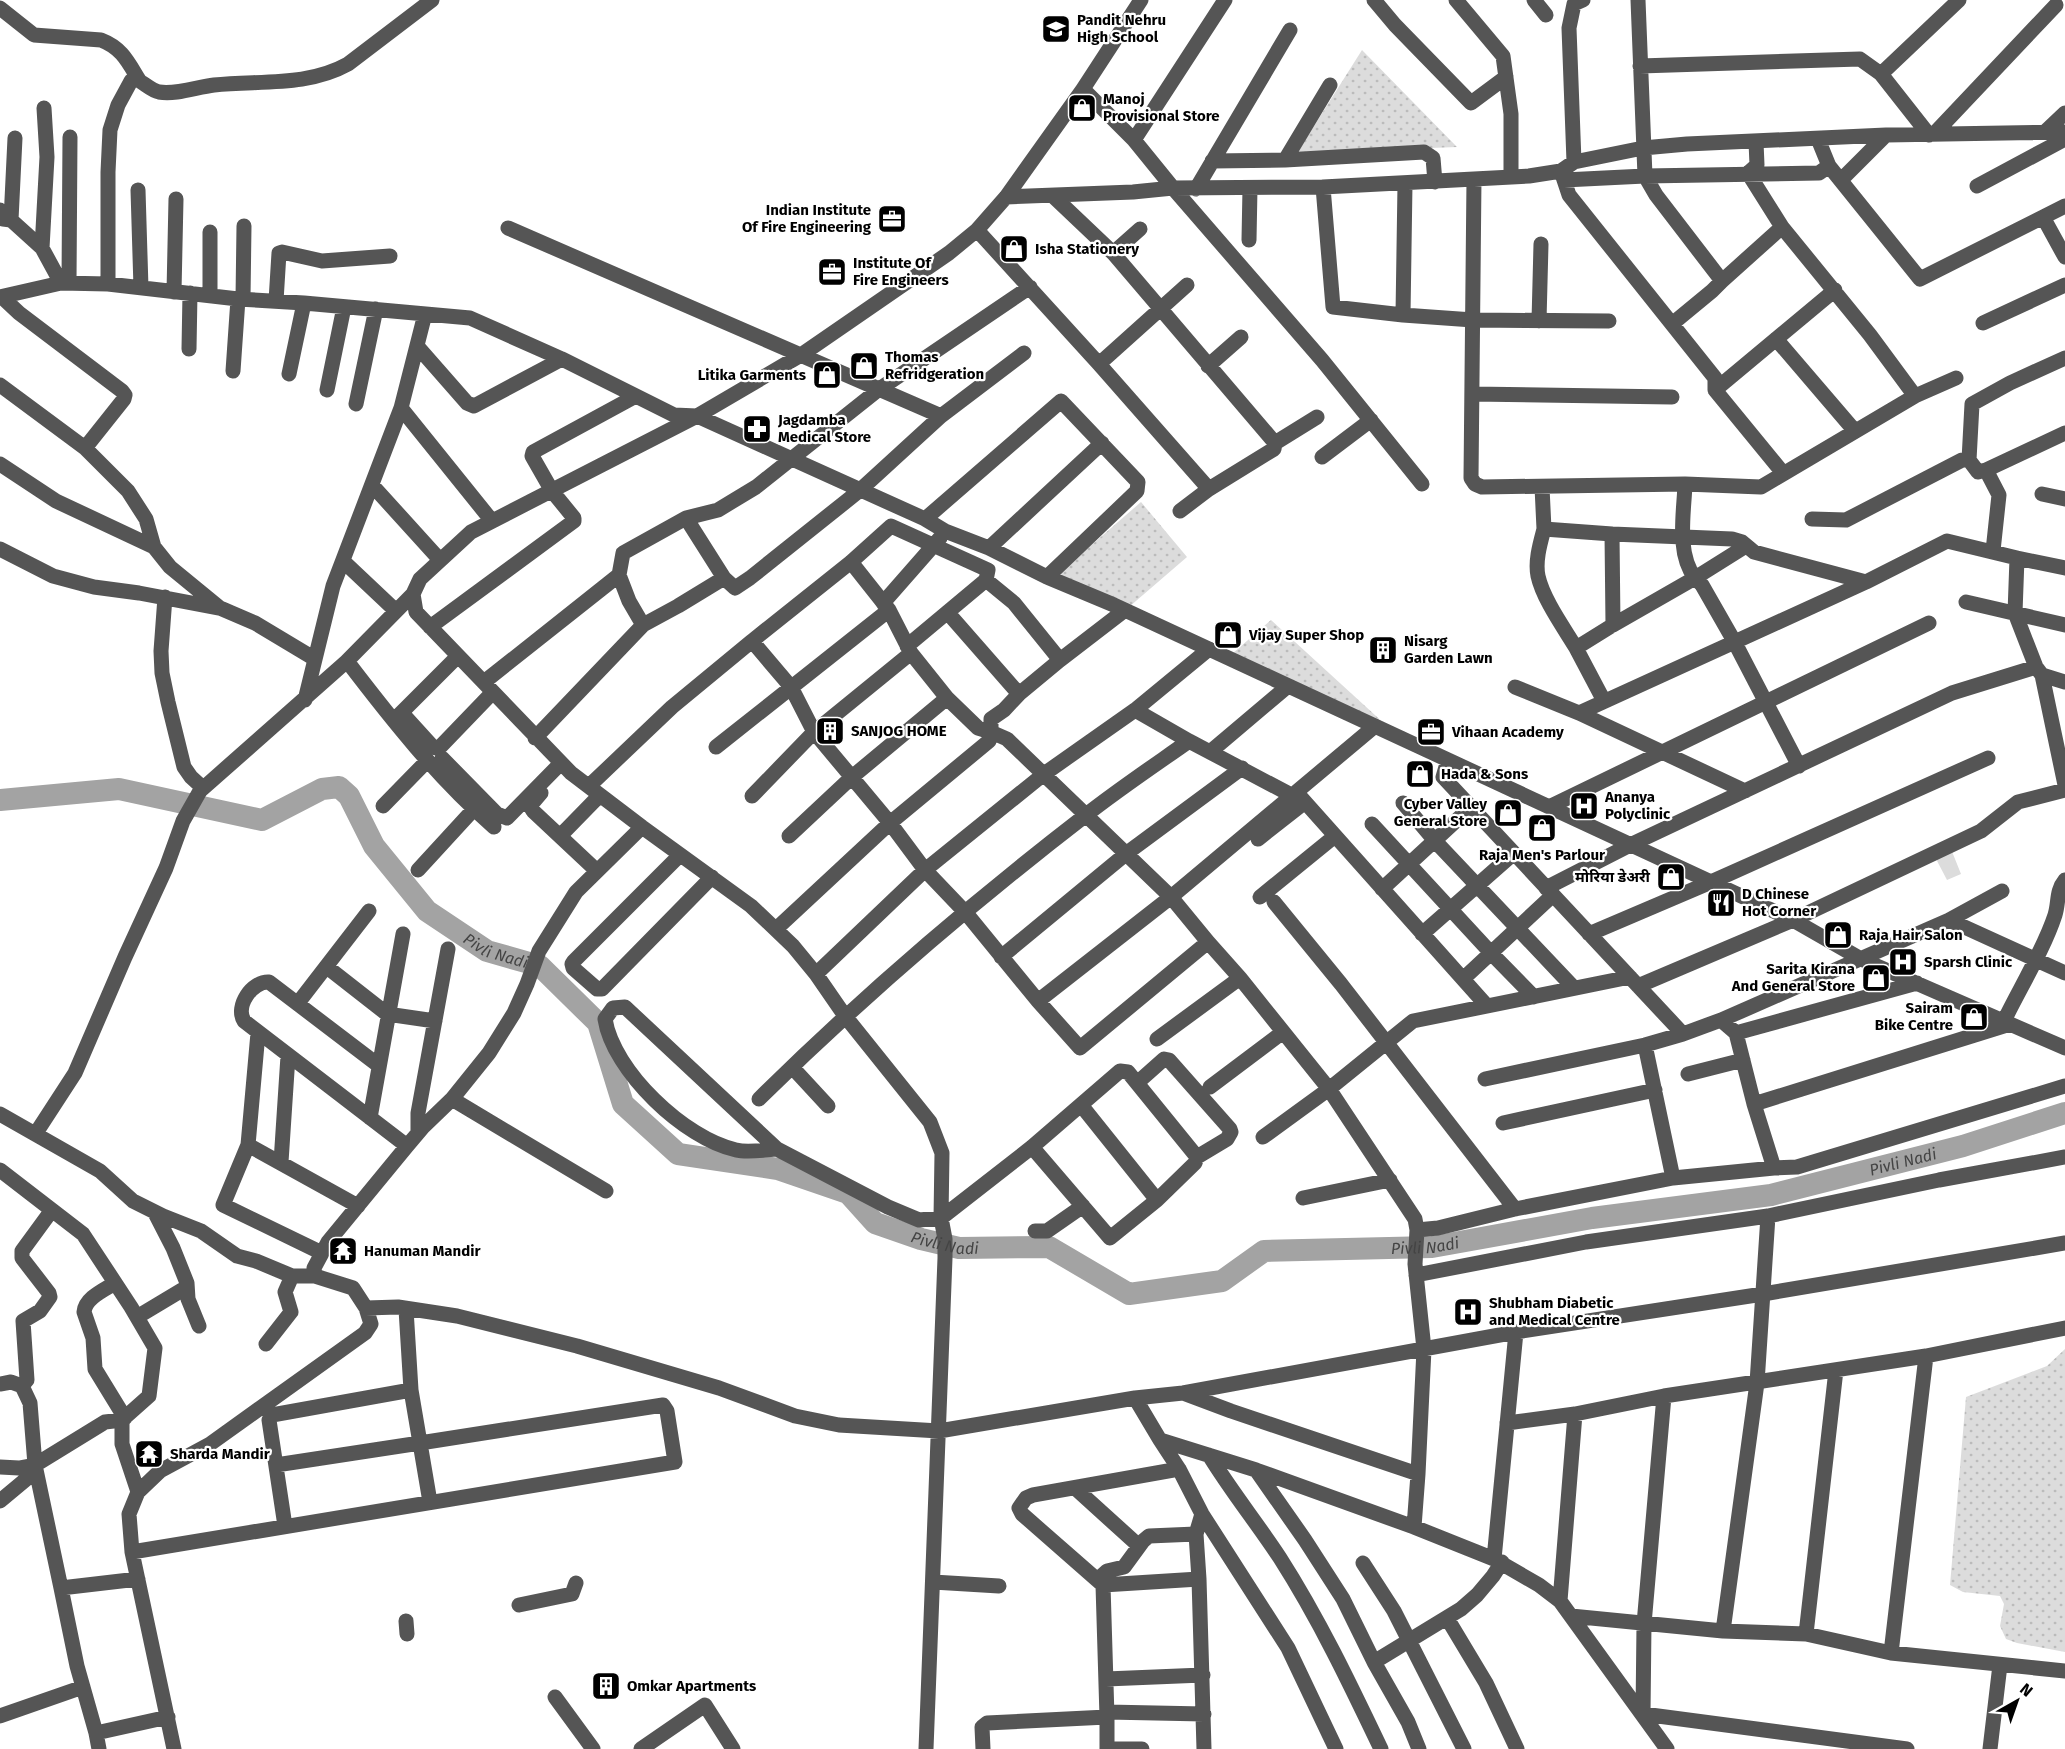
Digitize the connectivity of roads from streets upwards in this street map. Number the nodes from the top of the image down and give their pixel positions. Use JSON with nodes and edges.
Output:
{"nodes":[{"id":1,"x":432,"y":0,"type":"edge"},
{"id":2,"x":1225,"y":0,"type":"edge"},
{"id":3,"x":1374,"y":0,"type":"edge"},
{"id":4,"x":1456,"y":0,"type":"edge"},
{"id":5,"x":1534,"y":0,"type":"edge"},
{"id":6,"x":1583,"y":0,"type":"edge"},
{"id":7,"x":1638,"y":0,"type":"edge"},
{"id":8,"x":1959,"y":0,"type":"edge"},
{"id":9,"x":1139,"y":1,"type":"edge"},
{"id":10,"x":2058,"y":5,"type":"edge"},
{"id":11,"x":0,"y":8,"type":"edge"},
{"id":12,"x":1546,"y":15,"type":"dead end"},
{"id":13,"x":1290,"y":30,"type":"dead end"},
{"id":14,"x":1640,"y":66,"type":"junction"},
{"id":15,"x":1881,"y":74,"type":"junction"},
{"id":16,"x":1506,"y":77,"type":"junction"},
{"id":17,"x":139,"y":80,"type":"junction"},
{"id":18,"x":1330,"y":85,"type":"dead end"},
{"id":19,"x":1083,"y":88,"type":"junction"},
{"id":20,"x":44,"y":108,"type":"dead end"},
{"id":21,"x":2065,"y":113,"type":"edge"},
{"id":22,"x":2046,"y":131,"type":"junction"},
{"id":23,"x":2065,"y":132,"type":"edge"},
{"id":24,"x":1886,"y":135,"type":"junction"},
{"id":25,"x":1932,"y":135,"type":"junction"},
{"id":26,"x":70,"y":137,"type":"dead end"},
{"id":27,"x":15,"y":138,"type":"dead end"},
{"id":28,"x":1818,"y":139,"type":"junction"},
{"id":29,"x":2065,"y":139,"type":"edge"},
{"id":30,"x":1134,"y":140,"type":"junction"},
{"id":31,"x":1756,"y":142,"type":"junction"},
{"id":32,"x":1643,"y":148,"type":"junction"},
{"id":33,"x":1285,"y":160,"type":"junction"},
{"id":34,"x":1212,"y":161,"type":"junction"},
{"id":35,"x":1575,"y":162,"type":"junction"},
{"id":36,"x":1829,"y":166,"type":"junction"},
{"id":37,"x":1748,"y":173,"type":"junction"},
{"id":38,"x":1562,"y":175,"type":"junction"},
{"id":39,"x":1645,"y":176,"type":"junction"},
{"id":40,"x":1511,"y":177,"type":"junction"},
{"id":41,"x":1474,"y":179,"type":"junction"},
{"id":42,"x":1841,"y":180,"type":"junction"},
{"id":43,"x":1436,"y":182,"type":"junction"},
{"id":44,"x":1405,"y":184,"type":"junction"},
{"id":45,"x":1977,"y":186,"type":"dead end"},
{"id":46,"x":1323,"y":187,"type":"junction"},
{"id":47,"x":1173,"y":188,"type":"junction"},
{"id":48,"x":1250,"y":188,"type":"junction"},
{"id":49,"x":1196,"y":189,"type":"junction"},
{"id":50,"x":138,"y":190,"type":"dead end"},
{"id":51,"x":1053,"y":196,"type":"junction"},
{"id":52,"x":1006,"y":197,"type":"junction"},
{"id":53,"x":176,"y":200,"type":"dead end"},
{"id":54,"x":2065,"y":206,"type":"edge"},
{"id":55,"x":4,"y":216,"type":"edge"},
{"id":56,"x":2043,"y":217,"type":"junction"},
{"id":57,"x":244,"y":226,"type":"dead end"},
{"id":58,"x":1782,"y":227,"type":"junction"},
{"id":59,"x":508,"y":228,"type":"dead end"},
{"id":60,"x":1140,"y":229,"type":"dead end"},
{"id":61,"x":977,"y":230,"type":"junction"},
{"id":62,"x":210,"y":232,"type":"dead end"},
{"id":63,"x":1249,"y":240,"type":"dead end"},
{"id":64,"x":1541,"y":244,"type":"dead end"},
{"id":65,"x":42,"y":248,"type":"junction"},
{"id":66,"x":1113,"y":253,"type":"junction"},
{"id":67,"x":390,"y":256,"type":"dead end"},
{"id":68,"x":2065,"y":257,"type":"edge"},
{"id":69,"x":1722,"y":281,"type":"junction"},
{"id":70,"x":65,"y":283,"type":"junction"},
{"id":71,"x":108,"y":284,"type":"junction"},
{"id":72,"x":1187,"y":285,"type":"dead end"},
{"id":73,"x":2065,"y":285,"type":"edge"},
{"id":74,"x":1030,"y":287,"type":"junction"},
{"id":75,"x":141,"y":288,"type":"junction"},
{"id":76,"x":1835,"y":290,"type":"junction"},
{"id":77,"x":174,"y":292,"type":"junction"},
{"id":78,"x":190,"y":293,"type":"junction"},
{"id":79,"x":210,"y":296,"type":"junction"},
{"id":80,"x":1,"y":297,"type":"edge"},
{"id":81,"x":241,"y":299,"type":"junction"},
{"id":82,"x":276,"y":301,"type":"junction"},
{"id":83,"x":303,"y":303,"type":"junction"},
{"id":84,"x":344,"y":307,"type":"junction"},
{"id":85,"x":1161,"y":308,"type":"junction"},
{"id":86,"x":376,"y":309,"type":"junction"},
{"id":87,"x":425,"y":314,"type":"junction"},
{"id":88,"x":1403,"y":315,"type":"junction"},
{"id":89,"x":1473,"y":320,"type":"junction"},
{"id":90,"x":1539,"y":321,"type":"junction"},
{"id":91,"x":1609,"y":321,"type":"dead end"},
{"id":92,"x":1672,"y":324,"type":"junction"},
{"id":93,"x":1983,"y":324,"type":"dead end"},
{"id":94,"x":1241,"y":338,"type":"dead end"},
{"id":95,"x":1776,"y":339,"type":"junction"},
{"id":96,"x":417,"y":346,"type":"junction"},
{"id":97,"x":189,"y":349,"type":"dead end"},
{"id":98,"x":1024,"y":353,"type":"dead end"},
{"id":99,"x":801,"y":354,"type":"junction"},
{"id":100,"x":2065,"y":358,"type":"edge"},
{"id":101,"x":562,"y":359,"type":"junction"},
{"id":102,"x":1099,"y":364,"type":"junction"},
{"id":103,"x":1208,"y":366,"type":"junction"},
{"id":104,"x":233,"y":371,"type":"dead end"},
{"id":105,"x":289,"y":374,"type":"dead end"},
{"id":106,"x":1956,"y":378,"type":"dead end"},
{"id":107,"x":0,"y":385,"type":"edge"},
{"id":108,"x":327,"y":390,"type":"dead end"},
{"id":109,"x":878,"y":390,"type":"junction"},
{"id":110,"x":1715,"y":390,"type":"junction"},
{"id":111,"x":1472,"y":394,"type":"junction"},
{"id":112,"x":636,"y":396,"type":"junction"},
{"id":113,"x":1916,"y":396,"type":"junction"},
{"id":114,"x":1672,"y":397,"type":"dead end"},
{"id":115,"x":356,"y":404,"type":"dead end"},
{"id":116,"x":401,"y":408,"type":"junction"},
{"id":117,"x":697,"y":416,"type":"junction"},
{"id":118,"x":940,"y":416,"type":"junction"},
{"id":119,"x":1317,"y":417,"type":"dead end"},
{"id":120,"x":1371,"y":420,"type":"junction"},
{"id":121,"x":1854,"y":430,"type":"junction"},
{"id":122,"x":2065,"y":433,"type":"edge"},
{"id":123,"x":1102,"y":443,"type":"junction"},
{"id":124,"x":1275,"y":443,"type":"junction"},
{"id":125,"x":85,"y":448,"type":"junction"},
{"id":126,"x":1322,"y":457,"type":"dead end"},
{"id":127,"x":1969,"y":459,"type":"junction"},
{"id":128,"x":791,"y":460,"type":"junction"},
{"id":129,"x":0,"y":464,"type":"edge"},
{"id":130,"x":1986,"y":471,"type":"junction"},
{"id":131,"x":1775,"y":479,"type":"junction"},
{"id":132,"x":1422,"y":484,"type":"dead end"},
{"id":133,"x":1685,"y":484,"type":"junction"},
{"id":134,"x":372,"y":485,"type":"junction"},
{"id":135,"x":1542,"y":487,"type":"junction"},
{"id":136,"x":1209,"y":489,"type":"junction"},
{"id":137,"x":552,"y":491,"type":"junction"},
{"id":138,"x":859,"y":491,"type":"junction"},
{"id":139,"x":2042,"y":494,"type":"dead end"},
{"id":140,"x":2064,"y":498,"type":"edge"},
{"id":141,"x":1179,"y":511,"type":"dead end"},
{"id":142,"x":686,"y":518,"type":"junction"},
{"id":143,"x":925,"y":519,"type":"junction"},
{"id":144,"x":1812,"y":519,"type":"dead end"},
{"id":145,"x":492,"y":521,"type":"junction"},
{"id":146,"x":1544,"y":529,"type":"junction"},
{"id":147,"x":945,"y":531,"type":"junction"},
{"id":148,"x":1612,"y":534,"type":"junction"},
{"id":149,"x":1684,"y":536,"type":"junction"},
{"id":150,"x":935,"y":545,"type":"junction"},
{"id":151,"x":1746,"y":546,"type":"junction"},
{"id":152,"x":154,"y":547,"type":"junction"},
{"id":153,"x":0,"y":549,"type":"edge"},
{"id":154,"x":993,"y":550,"type":"junction"},
{"id":155,"x":1993,"y":551,"type":"junction"},
{"id":156,"x":2017,"y":558,"type":"junction"},
{"id":157,"x":440,"y":560,"type":"junction"},
{"id":158,"x":343,"y":561,"type":"junction"},
{"id":159,"x":851,"y":562,"type":"junction"},
{"id":160,"x":2065,"y":568,"type":"edge"},
{"id":161,"x":618,"y":575,"type":"junction"},
{"id":162,"x":987,"y":575,"type":"junction"},
{"id":163,"x":1047,"y":576,"type":"junction"},
{"id":164,"x":724,"y":578,"type":"junction"},
{"id":165,"x":1695,"y":578,"type":"junction"},
{"id":166,"x":1866,"y":582,"type":"junction"},
{"id":167,"x":413,"y":594,"type":"junction"},
{"id":168,"x":165,"y":597,"type":"junction"},
{"id":169,"x":1966,"y":602,"type":"dead end"},
{"id":170,"x":886,"y":606,"type":"junction"},
{"id":171,"x":220,"y":608,"type":"junction"},
{"id":172,"x":1125,"y":610,"type":"junction"},
{"id":173,"x":396,"y":611,"type":"junction"},
{"id":174,"x":948,"y":613,"type":"junction"},
{"id":175,"x":2015,"y":613,"type":"junction"},
{"id":176,"x":1929,"y":623,"type":"dead end"},
{"id":177,"x":643,"y":625,"type":"junction"},
{"id":178,"x":1613,"y":625,"type":"junction"},
{"id":179,"x":2065,"y":625,"type":"edge"},
{"id":180,"x":430,"y":627,"type":"junction"},
{"id":181,"x":752,"y":641,"type":"junction"},
{"id":182,"x":1734,"y":641,"type":"junction"},
{"id":183,"x":1576,"y":648,"type":"junction"},
{"id":184,"x":909,"y":649,"type":"junction"},
{"id":185,"x":1209,"y":649,"type":"junction"},
{"id":186,"x":458,"y":656,"type":"junction"},
{"id":187,"x":315,"y":659,"type":"junction"},
{"id":188,"x":1060,"y":660,"type":"junction"},
{"id":189,"x":347,"y":661,"type":"junction"},
{"id":190,"x":2039,"y":671,"type":"junction"},
{"id":191,"x":2065,"y":682,"type":"edge"},
{"id":192,"x":1288,"y":686,"type":"junction"},
{"id":193,"x":791,"y":687,"type":"junction"},
{"id":194,"x":1515,"y":687,"type":"dead end"},
{"id":195,"x":492,"y":691,"type":"junction"},
{"id":196,"x":1019,"y":694,"type":"junction"},
{"id":197,"x":947,"y":698,"type":"junction"},
{"id":198,"x":305,"y":700,"type":"junction"},
{"id":199,"x":1604,"y":701,"type":"junction"},
{"id":200,"x":1766,"y":701,"type":"junction"},
{"id":201,"x":1135,"y":710,"type":"junction"},
{"id":202,"x":1579,"y":713,"type":"junction"},
{"id":203,"x":397,"y":717,"type":"junction"},
{"id":204,"x":1375,"y":726,"type":"junction"},
{"id":205,"x":814,"y":732,"type":"junction"},
{"id":206,"x":991,"y":732,"type":"junction"},
{"id":207,"x":535,"y":738,"type":"junction"},
{"id":208,"x":1190,"y":741,"type":"junction"},
{"id":209,"x":716,"y":747,"type":"dead end"},
{"id":210,"x":1210,"y":752,"type":"junction"},
{"id":211,"x":1661,"y":752,"type":"junction"},
{"id":212,"x":1988,"y":758,"type":"dead end"},
{"id":213,"x":1448,"y":760,"type":"junction"},
{"id":214,"x":434,"y":763,"type":"junction"},
{"id":215,"x":564,"y":765,"type":"junction"},
{"id":216,"x":1799,"y":766,"type":"junction"},
{"id":217,"x":1242,"y":768,"type":"junction"},
{"id":218,"x":1044,"y":774,"type":"junction"},
{"id":219,"x":852,"y":777,"type":"junction"},
{"id":220,"x":2065,"y":787,"type":"edge"},
{"id":221,"x":201,"y":789,"type":"junction"},
{"id":222,"x":595,"y":791,"type":"junction"},
{"id":223,"x":1745,"y":791,"type":"junction"},
{"id":224,"x":752,"y":796,"type":"dead end"},
{"id":225,"x":1298,"y":797,"type":"junction"},
{"id":226,"x":1403,"y":803,"type":"dead end"},
{"id":227,"x":383,"y":806,"type":"dead end"},
{"id":228,"x":1471,"y":807,"type":"junction"},
{"id":229,"x":1549,"y":807,"type":"junction"},
{"id":230,"x":474,"y":809,"type":"junction"},
{"id":231,"x":1086,"y":815,"type":"junction"},
{"id":232,"x":890,"y":823,"type":"junction"},
{"id":233,"x":1372,"y":824,"type":"dead end"},
{"id":234,"x":494,"y":827,"type":"dead end"},
{"id":235,"x":642,"y":827,"type":"junction"},
{"id":236,"x":560,"y":836,"type":"junction"},
{"id":237,"x":789,"y":836,"type":"dead end"},
{"id":238,"x":1335,"y":836,"type":"junction"},
{"id":239,"x":1435,"y":841,"type":"junction"},
{"id":240,"x":1630,"y":845,"type":"junction"},
{"id":241,"x":1127,"y":853,"type":"junction"},
{"id":242,"x":1514,"y":853,"type":"junction"},
{"id":243,"x":680,"y":855,"type":"junction"},
{"id":244,"x":1229,"y":862,"type":"dead end"},
{"id":245,"x":1409,"y":864,"type":"junction"},
{"id":246,"x":418,"y":870,"type":"dead end"},
{"id":247,"x":597,"y":870,"type":"junction"},
{"id":248,"x":925,"y":870,"type":"junction"},
{"id":249,"x":712,"y":877,"type":"junction"},
{"id":250,"x":1711,"y":882,"type":"junction"},
{"id":251,"x":1477,"y":885,"type":"junction"},
{"id":252,"x":1382,"y":889,"type":"junction"},
{"id":253,"x":2060,"y":889,"type":"edge"},
{"id":254,"x":1550,"y":891,"type":"junction"},
{"id":255,"x":2002,"y":891,"type":"dead end"},
{"id":256,"x":1172,"y":897,"type":"junction"},
{"id":257,"x":1452,"y":908,"type":"junction"},
{"id":258,"x":369,"y":911,"type":"dead end"},
{"id":259,"x":966,"y":913,"type":"junction"},
{"id":260,"x":1793,"y":920,"type":"junction"},
{"id":261,"x":1949,"y":920,"type":"junction"},
{"id":262,"x":776,"y":929,"type":"junction"},
{"id":263,"x":1517,"y":929,"type":"junction"},
{"id":264,"x":403,"y":934,"type":"dead end"},
{"id":265,"x":1422,"y":934,"type":"junction"},
{"id":266,"x":1589,"y":934,"type":"junction"},
{"id":267,"x":1208,"y":942,"type":"junction"},
{"id":268,"x":448,"y":949,"type":"dead end"},
{"id":269,"x":1491,"y":953,"type":"junction"},
{"id":270,"x":1001,"y":957,"type":"junction"},
{"id":271,"x":1861,"y":959,"type":"junction"},
{"id":272,"x":2035,"y":960,"type":"junction"},
{"id":273,"x":327,"y":967,"type":"junction"},
{"id":274,"x":2065,"y":973,"type":"edge"},
{"id":275,"x":816,"y":974,"type":"junction"},
{"id":276,"x":1240,"y":978,"type":"junction"},
{"id":277,"x":1463,"y":979,"type":"junction"},
{"id":278,"x":1634,"y":982,"type":"junction"},
{"id":279,"x":1917,"y":983,"type":"junction"},
{"id":280,"x":1574,"y":988,"type":"junction"},
{"id":281,"x":1534,"y":997,"type":"junction"},
{"id":282,"x":1038,"y":1001,"type":"junction"},
{"id":283,"x":298,"y":1003,"type":"junction"},
{"id":284,"x":1487,"y":1006,"type":"junction"},
{"id":285,"x":387,"y":1014,"type":"junction"},
{"id":286,"x":844,"y":1016,"type":"junction"},
{"id":287,"x":1720,"y":1020,"type":"junction"},
{"id":288,"x":435,"y":1021,"type":"junction"},
{"id":289,"x":2007,"y":1022,"type":"junction"},
{"id":290,"x":1283,"y":1032,"type":"junction"},
{"id":291,"x":258,"y":1033,"type":"junction"},
{"id":292,"x":1736,"y":1033,"type":"junction"},
{"id":293,"x":1683,"y":1034,"type":"junction"},
{"id":294,"x":1157,"y":1039,"type":"dead end"},
{"id":295,"x":1386,"y":1044,"type":"junction"},
{"id":296,"x":1646,"y":1045,"type":"junction"},
{"id":297,"x":2065,"y":1048,"type":"edge"},
{"id":298,"x":288,"y":1056,"type":"junction"},
{"id":299,"x":1743,"y":1060,"type":"junction"},
{"id":300,"x":378,"y":1065,"type":"junction"},
{"id":301,"x":792,"y":1067,"type":"junction"},
{"id":302,"x":1688,"y":1074,"type":"dead end"},
{"id":303,"x":1485,"y":1079,"type":"dead end"},
{"id":304,"x":1137,"y":1083,"type":"junction"},
{"id":305,"x":2065,"y":1086,"type":"edge"},
{"id":306,"x":1210,"y":1087,"type":"dead end"},
{"id":307,"x":1329,"y":1089,"type":"junction"},
{"id":308,"x":1655,"y":1090,"type":"junction"},
{"id":309,"x":452,"y":1099,"type":"junction"},
{"id":310,"x":759,"y":1099,"type":"dead end"},
{"id":311,"x":1754,"y":1104,"type":"junction"},
{"id":312,"x":1081,"y":1105,"type":"junction"},
{"id":313,"x":828,"y":1106,"type":"dead end"},
{"id":314,"x":0,"y":1114,"type":"edge"},
{"id":315,"x":370,"y":1118,"type":"junction"},
{"id":316,"x":1503,"y":1123,"type":"dead end"},
{"id":317,"x":418,"y":1132,"type":"junction"},
{"id":318,"x":36,"y":1133,"type":"junction"},
{"id":319,"x":1263,"y":1137,"type":"dead end"},
{"id":320,"x":248,"y":1145,"type":"junction"},
{"id":321,"x":407,"y":1146,"type":"junction"},
{"id":322,"x":1032,"y":1147,"type":"junction"},
{"id":323,"x":777,"y":1149,"type":"junction"},
{"id":324,"x":1197,"y":1157,"type":"junction"},
{"id":325,"x":2065,"y":1157,"type":"edge"},
{"id":326,"x":281,"y":1161,"type":"junction"},
{"id":327,"x":1774,"y":1168,"type":"junction"},
{"id":328,"x":2,"y":1177,"type":"edge"},
{"id":329,"x":1673,"y":1178,"type":"junction"},
{"id":330,"x":1390,"y":1180,"type":"junction"},
{"id":331,"x":606,"y":1191,"type":"dead end"},
{"id":332,"x":1303,"y":1198,"type":"dead end"},
{"id":333,"x":1157,"y":1200,"type":"junction"},
{"id":334,"x":358,"y":1206,"type":"junction"},
{"id":335,"x":1083,"y":1206,"type":"junction"},
{"id":336,"x":1515,"y":1209,"type":"junction"},
{"id":337,"x":52,"y":1210,"type":"junction"},
{"id":338,"x":155,"y":1212,"type":"junction"},
{"id":339,"x":1768,"y":1216,"type":"junction"},
{"id":340,"x":941,"y":1218,"type":"junction"},
{"id":341,"x":1035,"y":1231,"type":"dead end"},
{"id":342,"x":1416,"y":1236,"type":"junction"},
{"id":343,"x":2065,"y":1243,"type":"edge"},
{"id":344,"x":322,"y":1252,"type":"junction"},
{"id":345,"x":1416,"y":1270,"type":"junction"},
{"id":346,"x":292,"y":1276,"type":"junction"},
{"id":347,"x":315,"y":1276,"type":"junction"},
{"id":348,"x":115,"y":1283,"type":"junction"},
{"id":349,"x":187,"y":1287,"type":"junction"},
{"id":350,"x":1763,"y":1294,"type":"junction"},
{"id":351,"x":366,"y":1308,"type":"junction"},
{"id":352,"x":406,"y":1308,"type":"junction"},
{"id":353,"x":137,"y":1317,"type":"junction"},
{"id":354,"x":199,"y":1326,"type":"dead end"},
{"id":355,"x":2065,"y":1328,"type":"edge"},
{"id":356,"x":1516,"y":1332,"type":"junction"},
{"id":357,"x":266,"y":1344,"type":"dead end"},
{"id":358,"x":1424,"y":1349,"type":"junction"},
{"id":359,"x":1926,"y":1356,"type":"junction"},
{"id":360,"x":1836,"y":1370,"type":"junction"},
{"id":361,"x":1757,"y":1383,"type":"junction"},
{"id":362,"x":0,"y":1384,"type":"edge"},
{"id":363,"x":22,"y":1386,"type":"junction"},
{"id":364,"x":411,"y":1390,"type":"junction"},
{"id":365,"x":1183,"y":1393,"type":"junction"},
{"id":366,"x":1664,"y":1396,"type":"junction"},
{"id":367,"x":1135,"y":1398,"type":"junction"},
{"id":368,"x":1575,"y":1414,"type":"junction"},
{"id":369,"x":124,"y":1419,"type":"junction"},
{"id":370,"x":1507,"y":1423,"type":"junction"},
{"id":371,"x":939,"y":1431,"type":"junction"},
{"id":372,"x":1160,"y":1440,"type":"junction"},
{"id":373,"x":420,"y":1443,"type":"junction"},
{"id":374,"x":1209,"y":1455,"type":"junction"},
{"id":375,"x":276,"y":1465,"type":"junction"},
{"id":376,"x":0,"y":1467,"type":"edge"},
{"id":377,"x":36,"y":1468,"type":"junction"},
{"id":378,"x":1179,"y":1469,"type":"junction"},
{"id":379,"x":1256,"y":1470,"type":"junction"},
{"id":380,"x":1418,"y":1474,"type":"junction"},
{"id":381,"x":1076,"y":1488,"type":"junction"},
{"id":382,"x":138,"y":1492,"type":"junction"},
{"id":383,"x":0,"y":1501,"type":"edge"},
{"id":384,"x":430,"y":1502,"type":"junction"},
{"id":385,"x":1202,"y":1514,"type":"junction"},
{"id":386,"x":285,"y":1526,"type":"junction"},
{"id":387,"x":1414,"y":1527,"type":"junction"},
{"id":388,"x":1196,"y":1534,"type":"junction"},
{"id":389,"x":1139,"y":1546,"type":"junction"},
{"id":390,"x":132,"y":1552,"type":"junction"},
{"id":391,"x":1498,"y":1560,"type":"junction"},
{"id":392,"x":1363,"y":1563,"type":"dead end"},
{"id":393,"x":138,"y":1579,"type":"junction"},
{"id":394,"x":1198,"y":1579,"type":"junction"},
{"id":395,"x":933,"y":1582,"type":"junction"},
{"id":396,"x":576,"y":1583,"type":"dead end"},
{"id":397,"x":1100,"y":1583,"type":"junction"},
{"id":398,"x":999,"y":1586,"type":"dead end"},
{"id":399,"x":61,"y":1588,"type":"junction"},
{"id":400,"x":1560,"y":1601,"type":"junction"},
{"id":401,"x":519,"y":1605,"type":"dead end"},
{"id":402,"x":1571,"y":1616,"type":"junction"},
{"id":403,"x":1447,"y":1618,"type":"junction"},
{"id":404,"x":1644,"y":1624,"type":"junction"},
{"id":405,"x":1723,"y":1631,"type":"junction"},
{"id":406,"x":1806,"y":1634,"type":"junction"},
{"id":407,"x":1409,"y":1640,"type":"junction"},
{"id":408,"x":1891,"y":1653,"type":"junction"},
{"id":409,"x":1374,"y":1662,"type":"junction"},
{"id":410,"x":2000,"y":1665,"type":"junction"},
{"id":411,"x":2065,"y":1671,"type":"edge"},
{"id":412,"x":1203,"y":1675,"type":"junction"},
{"id":413,"x":1106,"y":1679,"type":"junction"},
{"id":414,"x":83,"y":1687,"type":"junction"},
{"id":415,"x":555,"y":1697,"type":"dead end"},
{"id":416,"x":1107,"y":1714,"type":"junction"},
{"id":417,"x":1204,"y":1714,"type":"junction"},
{"id":418,"x":1643,"y":1714,"type":"junction"},
{"id":419,"x":0,"y":1716,"type":"edge"},
{"id":420,"x":168,"y":1717,"type":"junction"},
{"id":421,"x":96,"y":1733,"type":"junction"},
{"id":422,"x":99,"y":1749,"type":"edge"},
{"id":423,"x":174,"y":1749,"type":"edge"},
{"id":424,"x":593,"y":1749,"type":"edge"},
{"id":425,"x":640,"y":1749,"type":"edge"},
{"id":426,"x":734,"y":1749,"type":"edge"},
{"id":427,"x":926,"y":1749,"type":"edge"},
{"id":428,"x":983,"y":1749,"type":"edge"},
{"id":429,"x":1107,"y":1749,"type":"edge"},
{"id":430,"x":1142,"y":1749,"type":"edge"},
{"id":431,"x":1204,"y":1749,"type":"edge"},
{"id":432,"x":1336,"y":1749,"type":"edge"},
{"id":433,"x":1381,"y":1749,"type":"edge"},
{"id":434,"x":1419,"y":1749,"type":"edge"},
{"id":435,"x":1464,"y":1749,"type":"edge"},
{"id":436,"x":1516,"y":1749,"type":"edge"},
{"id":437,"x":1667,"y":1749,"type":"edge"},
{"id":438,"x":1907,"y":1749,"type":"edge"},
{"id":439,"x":1990,"y":1749,"type":"edge"}],
"edges":[{"from":1,"to":17,"type":"street"},
{"from":2,"to":30,"type":"street"},
{"from":3,"to":16,"type":"street"},
{"from":4,"to":16,"type":"street"},
{"from":5,"to":12,"type":"street"},
{"from":6,"to":35,"type":"street"},
{"from":7,"to":14,"type":"street"},
{"from":8,"to":15,"type":"street"},
{"from":9,"to":19,"type":"street"},
{"from":10,"to":25,"type":"street"},
{"from":11,"to":17,"type":"street"},
{"from":13,"to":34,"type":"street"},
{"from":14,"to":15,"type":"street"},
{"from":14,"to":32,"type":"street"},
{"from":15,"to":25,"type":"street"},
{"from":16,"to":40,"type":"street"},
{"from":17,"to":71,"type":"street"},
{"from":18,"to":33,"type":"street"},
{"from":19,"to":30,"type":"street"},
{"from":19,"to":52,"type":"street"},
{"from":20,"to":65,"type":"street"},
{"from":21,"to":22,"type":"street"},
{"from":22,"to":23,"type":"street"},
{"from":22,"to":25,"type":"street"},
{"from":24,"to":25,"type":"street"},
{"from":24,"to":28,"type":"street"},
{"from":24,"to":42,"type":"street"},
{"from":26,"to":70,"type":"street"},
{"from":27,"to":55,"type":"street"},
{"from":28,"to":31,"type":"street"},
{"from":28,"to":36,"type":"street"},
{"from":29,"to":45,"type":"street"},
{"from":30,"to":47,"type":"street"},
{"from":31,"to":32,"type":"street"},
{"from":31,"to":37,"type":"street"},
{"from":32,"to":35,"type":"street"},
{"from":32,"to":39,"type":"street"},
{"from":33,"to":34,"type":"street"},
{"from":33,"to":43,"type":"street"},
{"from":34,"to":49,"type":"street"},
{"from":35,"to":38,"type":"street"},
{"from":36,"to":37,"type":"street"},
{"from":36,"to":42,"type":"street"},
{"from":37,"to":39,"type":"street"},
{"from":37,"to":58,"type":"street"},
{"from":38,"to":39,"type":"street"},
{"from":38,"to":40,"type":"street"},
{"from":38,"to":92,"type":"street"},
{"from":39,"to":69,"type":"street"},
{"from":40,"to":41,"type":"street"},
{"from":41,"to":43,"type":"street"},
{"from":41,"to":89,"type":"street"},
{"from":42,"to":56,"type":"street"},
{"from":43,"to":44,"type":"street"},
{"from":44,"to":46,"type":"street"},
{"from":44,"to":88,"type":"street"},
{"from":46,"to":48,"type":"street"},
{"from":46,"to":88,"type":"street"},
{"from":47,"to":49,"type":"street"},
{"from":47,"to":51,"type":"street"},
{"from":47,"to":120,"type":"street"},
{"from":48,"to":49,"type":"street"},
{"from":48,"to":63,"type":"street"},
{"from":50,"to":75,"type":"street"},
{"from":51,"to":52,"type":"street"},
{"from":51,"to":66,"type":"street"},
{"from":52,"to":61,"type":"street"},
{"from":53,"to":77,"type":"street"},
{"from":54,"to":56,"type":"street"},
{"from":55,"to":65,"type":"street"},
{"from":56,"to":68,"type":"street"},
{"from":57,"to":81,"type":"street"},
{"from":58,"to":69,"type":"street"},
{"from":58,"to":76,"type":"street"},
{"from":59,"to":99,"type":"street"},
{"from":60,"to":66,"type":"street"},
{"from":61,"to":74,"type":"street"},
{"from":61,"to":99,"type":"street"},
{"from":62,"to":79,"type":"street"},
{"from":64,"to":90,"type":"street"},
{"from":65,"to":70,"type":"street"},
{"from":66,"to":85,"type":"street"},
{"from":67,"to":82,"type":"street"},
{"from":69,"to":92,"type":"street"},
{"from":70,"to":71,"type":"street"},
{"from":70,"to":80,"type":"street"},
{"from":71,"to":75,"type":"street"},
{"from":72,"to":85,"type":"street"},
{"from":73,"to":93,"type":"street"},
{"from":74,"to":102,"type":"street"},
{"from":74,"to":109,"type":"street"},
{"from":75,"to":77,"type":"street"},
{"from":76,"to":95,"type":"street"},
{"from":76,"to":113,"type":"street"},
{"from":77,"to":78,"type":"street"},
{"from":78,"to":79,"type":"street"},
{"from":78,"to":97,"type":"street"},
{"from":79,"to":81,"type":"street"},
{"from":80,"to":125,"type":"street"},
{"from":81,"to":82,"type":"street"},
{"from":81,"to":104,"type":"street"},
{"from":82,"to":83,"type":"street"},
{"from":83,"to":84,"type":"street"},
{"from":83,"to":105,"type":"street"},
{"from":84,"to":86,"type":"street"},
{"from":84,"to":108,"type":"street"},
{"from":85,"to":102,"type":"street"},
{"from":85,"to":103,"type":"street"},
{"from":86,"to":87,"type":"street"},
{"from":86,"to":115,"type":"street"},
{"from":87,"to":96,"type":"street"},
{"from":87,"to":101,"type":"street"},
{"from":88,"to":89,"type":"street"},
{"from":89,"to":90,"type":"street"},
{"from":89,"to":111,"type":"street"},
{"from":90,"to":91,"type":"street"},
{"from":92,"to":110,"type":"street"},
{"from":94,"to":103,"type":"street"},
{"from":95,"to":110,"type":"street"},
{"from":95,"to":121,"type":"street"},
{"from":96,"to":101,"type":"street"},
{"from":96,"to":116,"type":"street"},
{"from":98,"to":118,"type":"street"},
{"from":99,"to":109,"type":"street"},
{"from":99,"to":117,"type":"street"},
{"from":100,"to":127,"type":"street"},
{"from":101,"to":112,"type":"street"},
{"from":102,"to":136,"type":"street"},
{"from":103,"to":124,"type":"street"},
{"from":106,"to":113,"type":"street"},
{"from":107,"to":125,"type":"street"},
{"from":109,"to":118,"type":"street"},
{"from":109,"to":128,"type":"street"},
{"from":110,"to":131,"type":"street"},
{"from":111,"to":114,"type":"street"},
{"from":111,"to":135,"type":"street"},
{"from":112,"to":117,"type":"street"},
{"from":112,"to":137,"type":"street"},
{"from":113,"to":121,"type":"street"},
{"from":116,"to":134,"type":"street"},
{"from":116,"to":145,"type":"street"},
{"from":117,"to":128,"type":"street"},
{"from":117,"to":137,"type":"street"},
{"from":118,"to":138,"type":"street"},
{"from":119,"to":124,"type":"street"},
{"from":120,"to":126,"type":"street"},
{"from":120,"to":132,"type":"street"},
{"from":121,"to":131,"type":"street"},
{"from":122,"to":130,"type":"street"},
{"from":123,"to":143,"type":"street"},
{"from":123,"to":154,"type":"street"},
{"from":123,"to":163,"type":"street"},
{"from":124,"to":136,"type":"street"},
{"from":125,"to":152,"type":"street"},
{"from":127,"to":130,"type":"street"},
{"from":127,"to":144,"type":"street"},
{"from":128,"to":138,"type":"street"},
{"from":128,"to":142,"type":"street"},
{"from":129,"to":152,"type":"street"},
{"from":130,"to":155,"type":"street"},
{"from":131,"to":133,"type":"street"},
{"from":133,"to":135,"type":"street"},
{"from":133,"to":149,"type":"street"},
{"from":134,"to":157,"type":"street"},
{"from":134,"to":158,"type":"street"},
{"from":135,"to":146,"type":"street"},
{"from":136,"to":141,"type":"street"},
{"from":137,"to":145,"type":"street"},
{"from":137,"to":180,"type":"street"},
{"from":138,"to":143,"type":"street"},
{"from":138,"to":164,"type":"street"},
{"from":139,"to":140,"type":"street"},
{"from":142,"to":161,"type":"street"},
{"from":142,"to":164,"type":"street"},
{"from":143,"to":147,"type":"street"},
{"from":145,"to":157,"type":"street"},
{"from":146,"to":148,"type":"street"},
{"from":146,"to":183,"type":"street"},
{"from":147,"to":150,"type":"street"},
{"from":147,"to":154,"type":"street"},
{"from":148,"to":149,"type":"street"},
{"from":148,"to":178,"type":"street"},
{"from":149,"to":151,"type":"street"},
{"from":149,"to":165,"type":"street"},
{"from":150,"to":159,"type":"street"},
{"from":150,"to":162,"type":"street"},
{"from":150,"to":170,"type":"street"},
{"from":151,"to":165,"type":"street"},
{"from":151,"to":166,"type":"street"},
{"from":152,"to":171,"type":"street"},
{"from":153,"to":168,"type":"street"},
{"from":154,"to":162,"type":"street"},
{"from":154,"to":163,"type":"street"},
{"from":155,"to":156,"type":"street"},
{"from":155,"to":166,"type":"street"},
{"from":156,"to":160,"type":"street"},
{"from":156,"to":175,"type":"street"},
{"from":157,"to":167,"type":"street"},
{"from":158,"to":173,"type":"street"},
{"from":158,"to":187,"type":"street"},
{"from":159,"to":170,"type":"street"},
{"from":159,"to":181,"type":"street"},
{"from":161,"to":177,"type":"street"},
{"from":161,"to":195,"type":"street"},
{"from":162,"to":174,"type":"street"},
{"from":162,"to":188,"type":"street"},
{"from":163,"to":172,"type":"street"},
{"from":164,"to":177,"type":"street"},
{"from":165,"to":178,"type":"street"},
{"from":165,"to":182,"type":"street"},
{"from":166,"to":182,"type":"street"},
{"from":167,"to":173,"type":"street"},
{"from":167,"to":180,"type":"street"},
{"from":168,"to":171,"type":"street"},
{"from":168,"to":221,"type":"street"},
{"from":169,"to":175,"type":"street"},
{"from":170,"to":184,"type":"street"},
{"from":170,"to":193,"type":"street"},
{"from":171,"to":187,"type":"street"},
{"from":172,"to":185,"type":"street"},
{"from":172,"to":188,"type":"street"},
{"from":173,"to":189,"type":"street"},
{"from":174,"to":184,"type":"street"},
{"from":174,"to":196,"type":"street"},
{"from":175,"to":179,"type":"street"},
{"from":175,"to":190,"type":"street"},
{"from":176,"to":200,"type":"street"},
{"from":177,"to":207,"type":"street"},
{"from":178,"to":183,"type":"street"},
{"from":180,"to":186,"type":"street"},
{"from":181,"to":193,"type":"street"},
{"from":181,"to":222,"type":"street"},
{"from":182,"to":199,"type":"street"},
{"from":182,"to":200,"type":"street"},
{"from":183,"to":199,"type":"street"},
{"from":184,"to":197,"type":"street"},
{"from":184,"to":205,"type":"street"},
{"from":185,"to":192,"type":"street"},
{"from":185,"to":201,"type":"street"},
{"from":186,"to":195,"type":"street"},
{"from":186,"to":203,"type":"street"},
{"from":187,"to":198,"type":"street"},
{"from":188,"to":196,"type":"street"},
{"from":189,"to":198,"type":"street"},
{"from":189,"to":203,"type":"street"},
{"from":190,"to":191,"type":"street"},
{"from":190,"to":216,"type":"street"},
{"from":190,"to":220,"type":"street"},
{"from":192,"to":204,"type":"street"},
{"from":192,"to":210,"type":"street"},
{"from":193,"to":205,"type":"street"},
{"from":193,"to":209,"type":"street"},
{"from":194,"to":202,"type":"street"},
{"from":195,"to":203,"type":"street"},
{"from":195,"to":207,"type":"street"},
{"from":195,"to":214,"type":"street"},
{"from":196,"to":206,"type":"street"},
{"from":197,"to":206,"type":"street"},
{"from":197,"to":219,"type":"street"},
{"from":198,"to":221,"type":"street"},
{"from":199,"to":202,"type":"street"},
{"from":200,"to":211,"type":"street"},
{"from":200,"to":216,"type":"street"},
{"from":201,"to":208,"type":"street"},
{"from":201,"to":218,"type":"street"},
{"from":202,"to":211,"type":"street"},
{"from":203,"to":214,"type":"street"},
{"from":204,"to":213,"type":"street"},
{"from":204,"to":225,"type":"street"},
{"from":205,"to":219,"type":"street"},
{"from":205,"to":224,"type":"street"},
{"from":206,"to":218,"type":"street"},
{"from":206,"to":232,"type":"street"},
{"from":207,"to":215,"type":"street"},
{"from":208,"to":210,"type":"street"},
{"from":208,"to":231,"type":"street"},
{"from":210,"to":217,"type":"street"},
{"from":211,"to":223,"type":"street"},
{"from":211,"to":229,"type":"street"},
{"from":212,"to":250,"type":"street"},
{"from":213,"to":228,"type":"street"},
{"from":213,"to":229,"type":"street"},
{"from":214,"to":215,"type":"street"},
{"from":214,"to":227,"type":"street"},
{"from":214,"to":230,"type":"street"},
{"from":215,"to":222,"type":"street"},
{"from":215,"to":236,"type":"street"},
{"from":216,"to":223,"type":"street"},
{"from":217,"to":225,"type":"street"},
{"from":217,"to":241,"type":"street"},
{"from":218,"to":231,"type":"street"},
{"from":218,"to":248,"type":"street"},
{"from":219,"to":232,"type":"street"},
{"from":219,"to":237,"type":"street"},
{"from":220,"to":260,"type":"street"},
{"from":221,"to":318,"type":"street"},
{"from":222,"to":235,"type":"street"},
{"from":222,"to":236,"type":"street"},
{"from":223,"to":240,"type":"street"},
{"from":225,"to":238,"type":"street"},
{"from":225,"to":244,"type":"street"},
{"from":225,"to":256,"type":"street"},
{"from":226,"to":239,"type":"street"},
{"from":228,"to":239,"type":"street"},
{"from":228,"to":242,"type":"street"},
{"from":229,"to":240,"type":"street"},
{"from":230,"to":234,"type":"street"},
{"from":230,"to":246,"type":"street"},
{"from":231,"to":241,"type":"street"},
{"from":231,"to":259,"type":"street"},
{"from":232,"to":248,"type":"street"},
{"from":232,"to":262,"type":"street"},
{"from":233,"to":245,"type":"street"},
{"from":235,"to":243,"type":"street"},
{"from":235,"to":247,"type":"street"},
{"from":236,"to":247,"type":"street"},
{"from":238,"to":252,"type":"street"},
{"from":238,"to":295,"type":"street"},
{"from":239,"to":245,"type":"street"},
{"from":239,"to":251,"type":"street"},
{"from":240,"to":250,"type":"street"},
{"from":240,"to":254,"type":"street"},
{"from":241,"to":256,"type":"street"},
{"from":241,"to":270,"type":"street"},
{"from":242,"to":251,"type":"street"},
{"from":242,"to":254,"type":"street"},
{"from":243,"to":249,"type":"street"},
{"from":243,"to":249,"type":"street"},
{"from":245,"to":252,"type":"street"},
{"from":245,"to":257,"type":"street"},
{"from":247,"to":309,"type":"street"},
{"from":248,"to":259,"type":"street"},
{"from":248,"to":275,"type":"street"},
{"from":249,"to":262,"type":"street"},
{"from":250,"to":260,"type":"street"},
{"from":250,"to":266,"type":"street"},
{"from":251,"to":257,"type":"street"},
{"from":251,"to":263,"type":"street"},
{"from":252,"to":265,"type":"street"},
{"from":253,"to":272,"type":"street"},
{"from":254,"to":263,"type":"street"},
{"from":254,"to":266,"type":"street"},
{"from":255,"to":261,"type":"street"},
{"from":256,"to":267,"type":"street"},
{"from":256,"to":282,"type":"street"},
{"from":257,"to":265,"type":"street"},
{"from":257,"to":269,"type":"street"},
{"from":258,"to":273,"type":"street"},
{"from":259,"to":270,"type":"street"},
{"from":259,"to":286,"type":"street"},
{"from":260,"to":271,"type":"street"},
{"from":260,"to":278,"type":"street"},
{"from":261,"to":271,"type":"street"},
{"from":261,"to":272,"type":"street"},
{"from":262,"to":275,"type":"street"},
{"from":263,"to":269,"type":"street"},
{"from":263,"to":280,"type":"street"},
{"from":264,"to":285,"type":"street"},
{"from":265,"to":277,"type":"street"},
{"from":266,"to":278,"type":"street"},
{"from":267,"to":276,"type":"street"},
{"from":267,"to":282,"type":"street"},
{"from":268,"to":288,"type":"street"},
{"from":269,"to":277,"type":"street"},
{"from":269,"to":281,"type":"street"},
{"from":270,"to":282,"type":"street"},
{"from":271,"to":279,"type":"street"},
{"from":271,"to":287,"type":"street"},
{"from":272,"to":274,"type":"street"},
{"from":272,"to":289,"type":"street"},
{"from":273,"to":283,"type":"street"},
{"from":273,"to":285,"type":"street"},
{"from":275,"to":286,"type":"street"},
{"from":276,"to":290,"type":"street"},
{"from":276,"to":294,"type":"street"},
{"from":277,"to":284,"type":"street"},
{"from":278,"to":280,"type":"street"},
{"from":278,"to":293,"type":"street"},
{"from":279,"to":289,"type":"street"},
{"from":279,"to":292,"type":"street"},
{"from":280,"to":281,"type":"street"},
{"from":281,"to":284,"type":"street"},
{"from":283,"to":291,"type":"street"},
{"from":283,"to":300,"type":"street"},
{"from":284,"to":295,"type":"street"},
{"from":285,"to":288,"type":"street"},
{"from":285,"to":300,"type":"street"},
{"from":286,"to":301,"type":"street"},
{"from":286,"to":340,"type":"street"},
{"from":287,"to":292,"type":"street"},
{"from":287,"to":293,"type":"street"},
{"from":288,"to":317,"type":"street"},
{"from":289,"to":297,"type":"street"},
{"from":289,"to":311,"type":"street"},
{"from":290,"to":306,"type":"street"},
{"from":290,"to":307,"type":"street"},
{"from":291,"to":298,"type":"street"},
{"from":291,"to":320,"type":"street"},
{"from":292,"to":299,"type":"street"},
{"from":293,"to":296,"type":"street"},
{"from":295,"to":307,"type":"street"},
{"from":295,"to":336,"type":"street"},
{"from":296,"to":303,"type":"street"},
{"from":296,"to":308,"type":"street"},
{"from":298,"to":315,"type":"street"},
{"from":298,"to":326,"type":"street"},
{"from":299,"to":302,"type":"street"},
{"from":299,"to":311,"type":"street"},
{"from":300,"to":315,"type":"street"},
{"from":301,"to":310,"type":"street"},
{"from":301,"to":313,"type":"street"},
{"from":304,"to":312,"type":"street"},
{"from":304,"to":324,"type":"street"},
{"from":304,"to":324,"type":"street"},
{"from":305,"to":327,"type":"street"},
{"from":307,"to":319,"type":"street"},
{"from":307,"to":330,"type":"street"},
{"from":308,"to":316,"type":"street"},
{"from":308,"to":329,"type":"street"},
{"from":309,"to":317,"type":"street"},
{"from":309,"to":331,"type":"street"},
{"from":311,"to":327,"type":"street"},
{"from":312,"to":322,"type":"street"},
{"from":312,"to":333,"type":"street"},
{"from":314,"to":318,"type":"street"},
{"from":315,"to":321,"type":"street"},
{"from":317,"to":321,"type":"street"},
{"from":318,"to":338,"type":"street"},
{"from":320,"to":326,"type":"street"},
{"from":320,"to":344,"type":"street"},
{"from":321,"to":334,"type":"street"},
{"from":322,"to":335,"type":"street"},
{"from":322,"to":340,"type":"street"},
{"from":323,"to":323,"type":"street"},
{"from":323,"to":340,"type":"street"},
{"from":324,"to":333,"type":"street"},
{"from":325,"to":339,"type":"street"},
{"from":326,"to":334,"type":"street"},
{"from":327,"to":329,"type":"street"},
{"from":328,"to":337,"type":"street"},
{"from":329,"to":336,"type":"street"},
{"from":330,"to":332,"type":"street"},
{"from":330,"to":342,"type":"street"},
{"from":333,"to":335,"type":"street"},
{"from":334,"to":344,"type":"street"},
{"from":335,"to":341,"type":"street"},
{"from":336,"to":342,"type":"street"},
{"from":337,"to":348,"type":"street"},
{"from":337,"to":363,"type":"street"},
{"from":338,"to":346,"type":"street"},
{"from":338,"to":349,"type":"street"},
{"from":339,"to":345,"type":"street"},
{"from":339,"to":350,"type":"street"},
{"from":340,"to":371,"type":"street"},
{"from":342,"to":345,"type":"street"},
{"from":343,"to":350,"type":"street"},
{"from":344,"to":347,"type":"street"},
{"from":345,"to":358,"type":"street"},
{"from":346,"to":347,"type":"street"},
{"from":346,"to":357,"type":"street"},
{"from":347,"to":351,"type":"street"},
{"from":348,"to":353,"type":"street"},
{"from":348,"to":369,"type":"street"},
{"from":349,"to":353,"type":"street"},
{"from":349,"to":354,"type":"street"},
{"from":350,"to":356,"type":"street"},
{"from":350,"to":361,"type":"street"},
{"from":351,"to":352,"type":"street"},
{"from":351,"to":382,"type":"street"},
{"from":352,"to":364,"type":"street"},
{"from":352,"to":371,"type":"street"},
{"from":353,"to":369,"type":"street"},
{"from":355,"to":359,"type":"street"},
{"from":356,"to":358,"type":"street"},
{"from":356,"to":370,"type":"street"},
{"from":358,"to":365,"type":"street"},
{"from":358,"to":380,"type":"street"},
{"from":359,"to":360,"type":"street"},
{"from":359,"to":408,"type":"street"},
{"from":360,"to":361,"type":"street"},
{"from":360,"to":406,"type":"street"},
{"from":361,"to":366,"type":"street"},
{"from":361,"to":405,"type":"street"},
{"from":362,"to":363,"type":"street"},
{"from":363,"to":377,"type":"street"},
{"from":364,"to":373,"type":"street"},
{"from":364,"to":375,"type":"street"},
{"from":365,"to":367,"type":"street"},
{"from":365,"to":380,"type":"street"},
{"from":366,"to":368,"type":"street"},
{"from":366,"to":404,"type":"street"},
{"from":367,"to":371,"type":"street"},
{"from":367,"to":372,"type":"street"},
{"from":368,"to":370,"type":"street"},
{"from":368,"to":400,"type":"street"},
{"from":369,"to":377,"type":"street"},
{"from":369,"to":382,"type":"street"},
{"from":370,"to":391,"type":"street"},
{"from":371,"to":395,"type":"street"},
{"from":372,"to":374,"type":"street"},
{"from":372,"to":378,"type":"street"},
{"from":373,"to":375,"type":"street"},
{"from":373,"to":384,"type":"street"},
{"from":373,"to":384,"type":"street"},
{"from":374,"to":379,"type":"street"},
{"from":374,"to":433,"type":"street"},
{"from":375,"to":386,"type":"street"},
{"from":376,"to":377,"type":"street"},
{"from":377,"to":383,"type":"street"},
{"from":377,"to":399,"type":"street"},
{"from":378,"to":381,"type":"street"},
{"from":378,"to":385,"type":"street"},
{"from":379,"to":387,"type":"street"},
{"from":379,"to":409,"type":"street"},
{"from":380,"to":387,"type":"street"},
{"from":381,"to":389,"type":"street"},
{"from":381,"to":397,"type":"street"},
{"from":382,"to":390,"type":"street"},
{"from":384,"to":386,"type":"street"},
{"from":385,"to":388,"type":"street"},
{"from":385,"to":432,"type":"street"},
{"from":386,"to":390,"type":"street"},
{"from":387,"to":391,"type":"street"},
{"from":388,"to":389,"type":"street"},
{"from":388,"to":394,"type":"street"},
{"from":389,"to":397,"type":"street"},
{"from":390,"to":393,"type":"street"},
{"from":391,"to":400,"type":"street"},
{"from":391,"to":403,"type":"street"},
{"from":392,"to":407,"type":"street"},
{"from":393,"to":399,"type":"street"},
{"from":393,"to":420,"type":"street"},
{"from":394,"to":397,"type":"street"},
{"from":394,"to":412,"type":"street"},
{"from":395,"to":398,"type":"street"},
{"from":395,"to":427,"type":"street"},
{"from":396,"to":401,"type":"street"},
{"from":397,"to":413,"type":"street"},
{"from":399,"to":414,"type":"street"},
{"from":400,"to":402,"type":"street"},
{"from":402,"to":404,"type":"street"},
{"from":402,"to":418,"type":"street"},
{"from":403,"to":407,"type":"street"},
{"from":403,"to":436,"type":"street"},
{"from":404,"to":405,"type":"street"},
{"from":404,"to":418,"type":"street"},
{"from":405,"to":406,"type":"street"},
{"from":406,"to":408,"type":"street"},
{"from":407,"to":409,"type":"street"},
{"from":407,"to":435,"type":"street"},
{"from":408,"to":410,"type":"street"},
{"from":409,"to":434,"type":"street"},
{"from":410,"to":411,"type":"street"},
{"from":410,"to":439,"type":"street"},
{"from":412,"to":413,"type":"street"},
{"from":412,"to":417,"type":"street"},
{"from":413,"to":416,"type":"street"},
{"from":414,"to":419,"type":"street"},
{"from":414,"to":421,"type":"street"},
{"from":415,"to":424,"type":"street"},
{"from":416,"to":417,"type":"street"},
{"from":416,"to":428,"type":"street"},
{"from":416,"to":429,"type":"street"},
{"from":417,"to":431,"type":"street"},
{"from":418,"to":437,"type":"street"},
{"from":418,"to":438,"type":"street"},
{"from":420,"to":421,"type":"street"},
{"from":420,"to":423,"type":"street"},
{"from":421,"to":422,"type":"street"},
{"from":425,"to":426,"type":"street"},
{"from":429,"to":430,"type":"street"}]}
